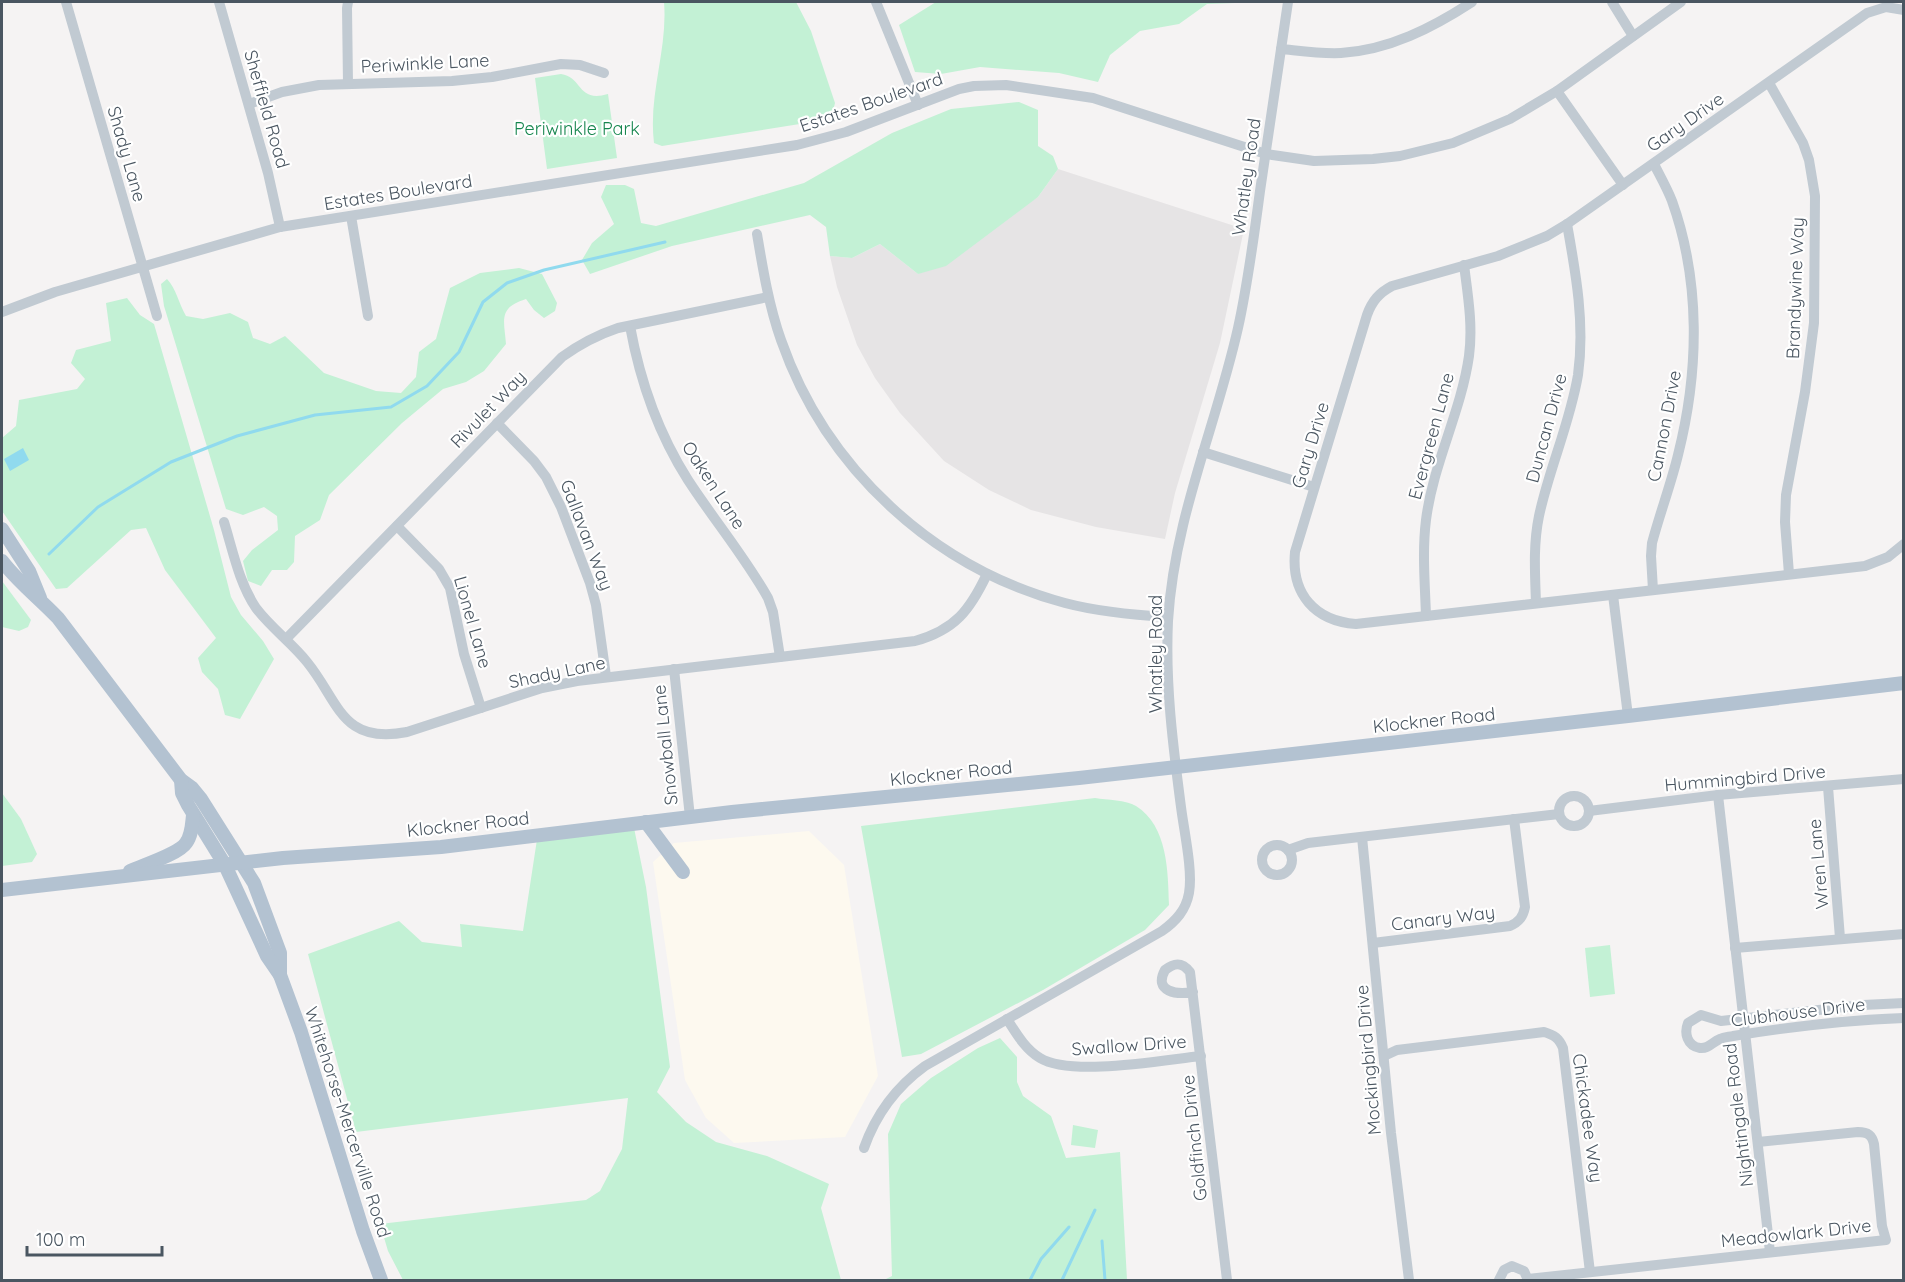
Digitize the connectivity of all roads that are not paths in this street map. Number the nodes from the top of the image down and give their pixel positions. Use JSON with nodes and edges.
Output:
{"nodes":[{"id":1,"x":66,"y":2,"type":"edge"},
{"id":2,"x":219,"y":2,"type":"edge"},
{"id":3,"x":348,"y":2,"type":"edge"},
{"id":4,"x":876,"y":2,"type":"edge"},
{"id":5,"x":1288,"y":2,"type":"edge"},
{"id":6,"x":1472,"y":2,"type":"edge"},
{"id":7,"x":1612,"y":2,"type":"edge"},
{"id":8,"x":1681,"y":2,"type":"edge"},
{"id":9,"x":1904,"y":10,"type":"edge"},
{"id":10,"x":1633,"y":36,"type":"junction"},
{"id":11,"x":1281,"y":49,"type":"junction"},
{"id":12,"x":604,"y":73,"type":"dead end"},
{"id":13,"x":1769,"y":83,"type":"junction"},
{"id":14,"x":348,"y":84,"type":"junction"},
{"id":15,"x":1557,"y":91,"type":"junction"},
{"id":16,"x":249,"y":104,"type":"junction"},
{"id":17,"x":918,"y":105,"type":"junction"},
{"id":18,"x":1266,"y":154,"type":"junction"},
{"id":19,"x":1654,"y":164,"type":"junction"},
{"id":20,"x":1623,"y":186,"type":"junction"},
{"id":21,"x":351,"y":216,"type":"junction"},
{"id":22,"x":1567,"y":224,"type":"junction"},
{"id":23,"x":280,"y":227,"type":"junction"},
{"id":24,"x":757,"y":234,"type":"dead end"},
{"id":25,"x":142,"y":266,"type":"junction"},
{"id":26,"x":1464,"y":266,"type":"junction"},
{"id":27,"x":768,"y":297,"type":"junction"},
{"id":28,"x":2,"y":312,"type":"edge"},
{"id":29,"x":157,"y":316,"type":"dead end"},
{"id":30,"x":368,"y":316,"type":"dead end"},
{"id":31,"x":630,"y":326,"type":"junction"},
{"id":32,"x":497,"y":423,"type":"junction"},
{"id":33,"x":1203,"y":452,"type":"junction"},
{"id":34,"x":1314,"y":487,"type":"junction"},
{"id":35,"x":224,"y":522,"type":"dead end"},
{"id":36,"x":397,"y":526,"type":"junction"},
{"id":37,"x":2,"y":529,"type":"edge"},
{"id":38,"x":1904,"y":544,"type":"edge"},
{"id":39,"x":2,"y":561,"type":"edge"},
{"id":40,"x":987,"y":574,"type":"junction"},
{"id":41,"x":1789,"y":574,"type":"junction"},
{"id":42,"x":1653,"y":590,"type":"junction"},
{"id":43,"x":1613,"y":595,"type":"junction"},
{"id":44,"x":40,"y":600,"type":"junction"},
{"id":45,"x":1536,"y":603,"type":"junction"},
{"id":46,"x":1426,"y":616,"type":"junction"},
{"id":47,"x":1168,"y":617,"type":"junction"},
{"id":48,"x":286,"y":639,"type":"junction"},
{"id":49,"x":780,"y":657,"type":"junction"},
{"id":50,"x":674,"y":669,"type":"junction"},
{"id":51,"x":606,"y":676,"type":"junction"},
{"id":52,"x":1904,"y":683,"type":"edge"},
{"id":53,"x":481,"y":708,"type":"junction"},
{"id":54,"x":1628,"y":716,"type":"junction"},
{"id":55,"x":1176,"y":767,"type":"junction"},
{"id":56,"x":1904,"y":779,"type":"edge"},
{"id":57,"x":181,"y":780,"type":"junction"},
{"id":58,"x":1828,"y":787,"type":"junction"},
{"id":59,"x":1718,"y":795,"type":"junction"},
{"id":60,"x":191,"y":810,"type":"junction"},
{"id":61,"x":1589,"y":811,"type":"junction"},
{"id":62,"x":1559,"y":814,"type":"junction"},
{"id":63,"x":690,"y":817,"type":"junction"},
{"id":64,"x":1514,"y":819,"type":"junction"},
{"id":65,"x":646,"y":822,"type":"junction"},
{"id":66,"x":1362,"y":837,"type":"junction"},
{"id":67,"x":1288,"y":850,"type":"dead end"},
{"id":68,"x":242,"y":863,"type":"junction"},
{"id":69,"x":225,"y":865,"type":"junction"},
{"id":70,"x":683,"y":872,"type":"dead end"},
{"id":71,"x":120,"y":876,"type":"junction"},
{"id":72,"x":2,"y":890,"type":"edge"},
{"id":73,"x":1904,"y":934,"type":"edge"},
{"id":74,"x":1840,"y":938,"type":"junction"},
{"id":75,"x":1373,"y":943,"type":"junction"},
{"id":76,"x":1735,"y":948,"type":"junction"},
{"id":77,"x":280,"y":975,"type":"junction"},
{"id":78,"x":1193,"y":993,"type":"dead end"},
{"id":79,"x":1904,"y":1003,"type":"edge"},
{"id":80,"x":1904,"y":1018,"type":"edge"},
{"id":81,"x":1007,"y":1019,"type":"junction"},
{"id":82,"x":1743,"y":1019,"type":"junction"},
{"id":83,"x":1745,"y":1034,"type":"junction"},
{"id":84,"x":1201,"y":1056,"type":"junction"},
{"id":85,"x":1384,"y":1056,"type":"junction"},
{"id":86,"x":1758,"y":1142,"type":"junction"},
{"id":87,"x":864,"y":1148,"type":"dead end"},
{"id":88,"x":1770,"y":1252,"type":"junction"},
{"id":89,"x":1590,"y":1272,"type":"junction"},
{"id":90,"x":1528,"y":1280,"type":"edge"},
{"id":91,"x":381,"y":1281,"type":"edge"},
{"id":92,"x":1227,"y":1281,"type":"edge"},
{"id":93,"x":1409,"y":1281,"type":"edge"},
{"id":94,"x":1499,"y":1281,"type":"edge"}],
"edges":[{"from":1,"to":25,"type":"street","name":"Shady Lane"},
{"from":2,"to":16,"type":"street","name":"Sheffield Road"},
{"from":3,"to":14,"type":"street"},
{"from":4,"to":17,"type":"street"},
{"from":5,"to":11,"type":"street","name":"Whatley Road"},
{"from":6,"to":11,"type":"street"},
{"from":7,"to":10,"type":"street"},
{"from":8,"to":10,"type":"street","name":"Estates Boulevard"},
{"from":9,"to":13,"type":"street","name":"Gary Drive"},
{"from":10,"to":15,"type":"street","name":"Estates Boulevard"},
{"from":11,"to":18,"type":"street","name":"Whatley Road"},
{"from":12,"to":14,"type":"street","name":"Periwinkle Lane"},
{"from":13,"to":19,"type":"street","name":"Gary Drive"},
{"from":13,"to":41,"type":"street","name":"Brandywine Way"},
{"from":14,"to":16,"type":"street","name":"Periwinkle Lane"},
{"from":15,"to":18,"type":"street","name":"Estates Boulevard"},
{"from":15,"to":20,"type":"street"},
{"from":16,"to":23,"type":"street","name":"Sheffield Road"},
{"from":17,"to":18,"type":"street","name":"Estates Boulevard"},
{"from":17,"to":21,"type":"street","name":"Estates Boulevard"},
{"from":18,"to":33,"type":"street","name":"Whatley Road"},
{"from":19,"to":20,"type":"street","name":"Gary Drive"},
{"from":19,"to":42,"type":"street","name":"Cannon Drive"},
{"from":20,"to":22,"type":"street","name":"Gary Drive"},
{"from":21,"to":23,"type":"street","name":"Estates Boulevard"},
{"from":21,"to":30,"type":"street"},
{"from":22,"to":26,"type":"street","name":"Gary Drive"},
{"from":22,"to":45,"type":"street","name":"Duncan Drive"},
{"from":23,"to":25,"type":"street","name":"Estates Boulevard"},
{"from":24,"to":27,"type":"street"},
{"from":25,"to":28,"type":"street","name":"Estates Boulevard"},
{"from":25,"to":29,"type":"street","name":"Shady Lane"},
{"from":26,"to":34,"type":"street","name":"Gary Drive"},
{"from":26,"to":46,"type":"street","name":"Evergreen Lane"},
{"from":27,"to":31,"type":"street","name":"Rivulet Way"},
{"from":27,"to":40,"type":"street"},
{"from":31,"to":32,"type":"street","name":"Rivulet Way"},
{"from":31,"to":49,"type":"street","name":"Oaken Lane"},
{"from":32,"to":36,"type":"street","name":"Rivulet Way"},
{"from":32,"to":51,"type":"street","name":"Gallavan Way"},
{"from":33,"to":34,"type":"street"},
{"from":33,"to":47,"type":"street","name":"Whatley Road"},
{"from":34,"to":46,"type":"street","name":"Gary Drive"},
{"from":35,"to":48,"type":"street","name":"Shady Lane"},
{"from":36,"to":48,"type":"street","name":"Rivulet Way"},
{"from":36,"to":53,"type":"street","name":"Lionel Lane"},
{"from":37,"to":44,"type":"main road","name":"Whitehorse-Mercerville Road"},
{"from":38,"to":41,"type":"street","name":"Gary Drive"},
{"from":39,"to":44,"type":"main road","name":"Whitehorse-Mercerville Road"},
{"from":40,"to":47,"type":"street"},
{"from":40,"to":49,"type":"street","name":"Shady Lane"},
{"from":41,"to":42,"type":"street","name":"Gary Drive"},
{"from":42,"to":43,"type":"street","name":"Gary Drive"},
{"from":43,"to":45,"type":"street","name":"Gary Drive"},
{"from":43,"to":54,"type":"street"},
{"from":44,"to":57,"type":"main road","name":"Whitehorse-Mercerville Road"},
{"from":45,"to":46,"type":"street","name":"Gary Drive"},
{"from":47,"to":55,"type":"street","name":"Whatley Road"},
{"from":48,"to":53,"type":"street","name":"Shady Lane"},
{"from":49,"to":50,"type":"street","name":"Shady Lane"},
{"from":50,"to":51,"type":"street","name":"Shady Lane"},
{"from":50,"to":63,"type":"street","name":"Snowball Lane"},
{"from":51,"to":53,"type":"street","name":"Shady Lane"},
{"from":52,"to":54,"type":"main road","name":"Klockner Road"},
{"from":54,"to":55,"type":"main road","name":"Klockner Road"},
{"from":55,"to":63,"type":"main road","name":"Klockner Road"},
{"from":55,"to":81,"type":"street","name":"Whatley Road"},
{"from":56,"to":58,"type":"street","name":"Hummingbird Drive"},
{"from":57,"to":60,"type":"main road","name":"Whitehorse-Mercerville Road"},
{"from":57,"to":68,"type":"main road","name":"Whitehorse-Mercerville Road"},
{"from":58,"to":59,"type":"street","name":"Hummingbird Drive"},
{"from":58,"to":74,"type":"street","name":"Wren Lane"},
{"from":59,"to":61,"type":"street","name":"Hummingbird Drive"},
{"from":59,"to":76,"type":"street","name":"Nightingale Road"},
{"from":60,"to":69,"type":"main road","name":"Whitehorse-Mercerville Road"},
{"from":60,"to":71,"type":"main road"},
{"from":61,"to":62,"type":"street","name":"Hummingbird Drive"},
{"from":61,"to":62,"type":"street"},
{"from":62,"to":64,"type":"street","name":"Hummingbird Drive"},
{"from":63,"to":65,"type":"main road","name":"Klockner Road"},
{"from":64,"to":66,"type":"street","name":"Hummingbird Drive"},
{"from":64,"to":75,"type":"street","name":"Canary Way"},
{"from":65,"to":68,"type":"main road","name":"Klockner Road"},
{"from":65,"to":70,"type":"main road"},
{"from":66,"to":67,"type":"street","name":"Hummingbird Drive"},
{"from":66,"to":75,"type":"street","name":"Mockingbird Drive"},
{"from":68,"to":69,"type":"main road","name":"Klockner Road"},
{"from":68,"to":77,"type":"main road","name":"Whitehorse-Mercerville Road"},
{"from":69,"to":71,"type":"main road","name":"Klockner Road"},
{"from":69,"to":77,"type":"main road","name":"Whitehorse-Mercerville Road"},
{"from":71,"to":72,"type":"main road","name":"Klockner Road"},
{"from":73,"to":74,"type":"street"},
{"from":74,"to":76,"type":"street"},
{"from":75,"to":85,"type":"street","name":"Mockingbird Drive"},
{"from":76,"to":82,"type":"street","name":"Nightingale Road"},
{"from":77,"to":91,"type":"main road","name":"Whitehorse-Mercerville Road"},
{"from":78,"to":84,"type":"street","name":"Goldfinch Drive"},
{"from":79,"to":82,"type":"street","name":"Clubhouse Drive"},
{"from":80,"to":83,"type":"street","name":"Clubhouse Drive"},
{"from":81,"to":84,"type":"street","name":"Swallow Drive"},
{"from":81,"to":87,"type":"street","name":"Whatley Road"},
{"from":82,"to":83,"type":"street","name":"Nightingale Road"},
{"from":82,"to":83,"type":"street","name":"Clubhouse Drive"},
{"from":83,"to":86,"type":"street","name":"Nightingale Road"},
{"from":84,"to":92,"type":"street","name":"Goldfinch Drive"},
{"from":85,"to":89,"type":"street","name":"Chickadee Way"},
{"from":85,"to":93,"type":"street","name":"Mockingbird Drive"},
{"from":86,"to":88,"type":"street","name":"Nightingale Road"},
{"from":86,"to":88,"type":"street","name":"Meadowlark Drive"},
{"from":88,"to":89,"type":"street","name":"Meadowlark Drive"},
{"from":89,"to":90,"type":"street","name":"Meadowlark Drive"},
{"from":90,"to":94,"type":"street","name":"Meadowlark Drive"}]}
